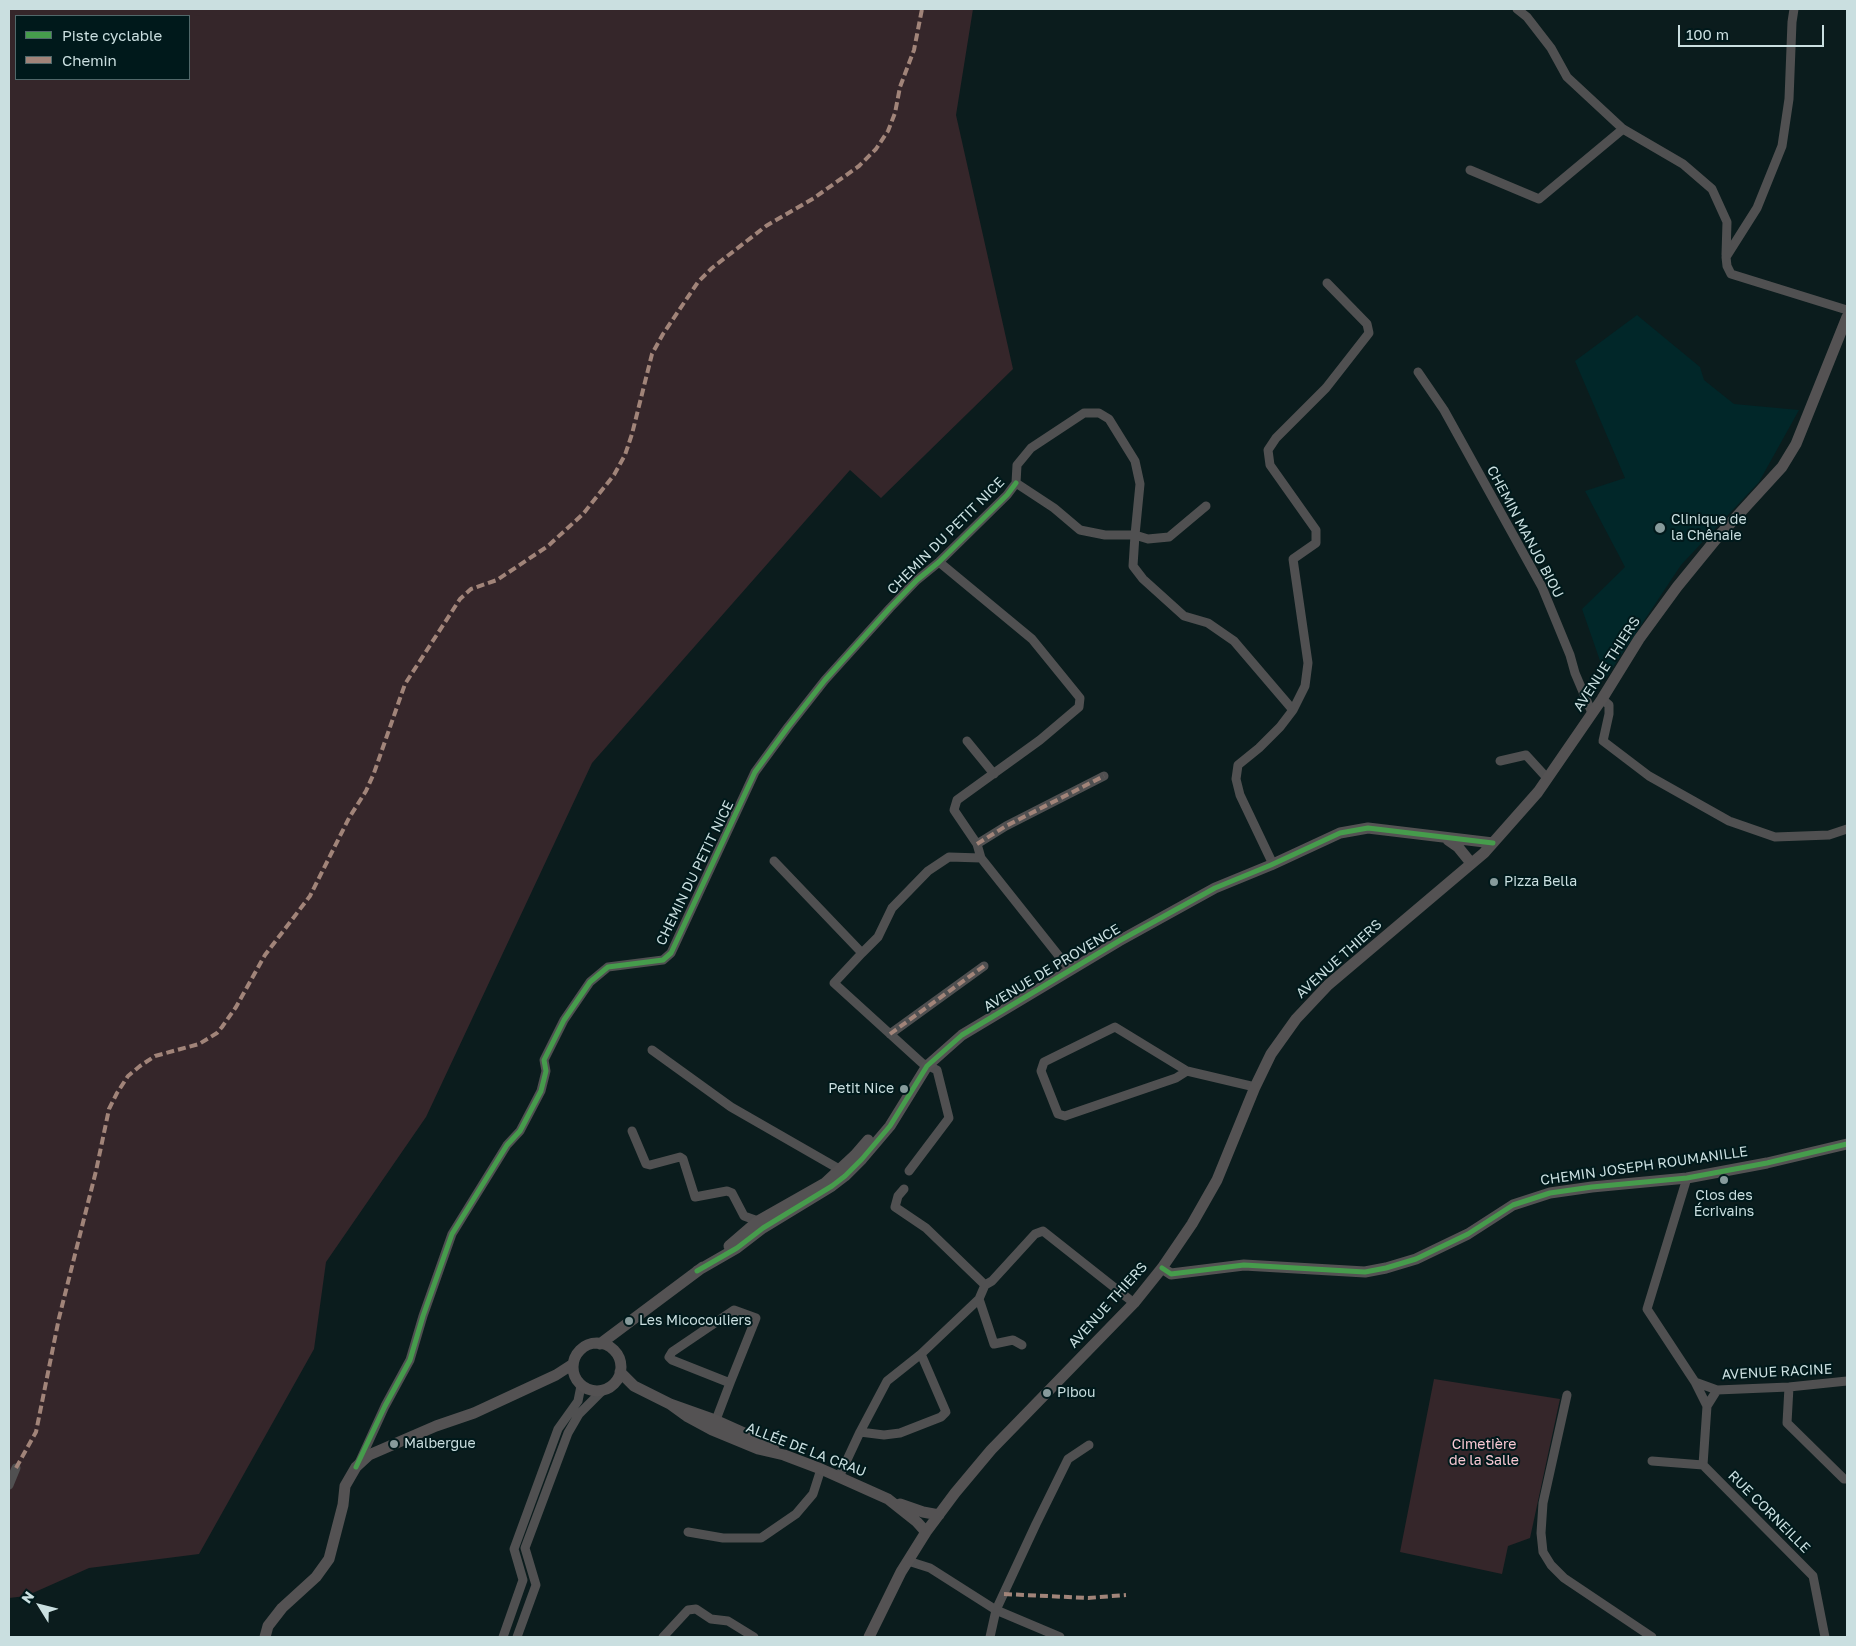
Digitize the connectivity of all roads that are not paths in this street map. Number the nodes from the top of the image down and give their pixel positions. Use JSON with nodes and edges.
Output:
{"nodes":[{"id":1,"x":1517,"y":9,"type":"edge"},
{"id":2,"x":1794,"y":9,"type":"edge"},
{"id":3,"x":1623,"y":129,"type":"junction"},
{"id":4,"x":1470,"y":170,"type":"dead end"},
{"id":5,"x":1726,"y":257,"type":"junction"},
{"id":6,"x":1327,"y":283,"type":"dead end"},
{"id":7,"x":1847,"y":310,"type":"edge"},
{"id":8,"x":1847,"y":317,"type":"edge"},
{"id":9,"x":1418,"y":372,"type":"dead end"},
{"id":10,"x":1016,"y":483,"type":"junction"},
{"id":11,"x":1206,"y":506,"type":"dead end"},
{"id":12,"x":1135,"y":535,"type":"junction"},
{"id":13,"x":939,"y":562,"type":"junction"},
{"id":14,"x":1602,"y":699,"type":"junction"},
{"id":15,"x":1293,"y":710,"type":"junction"},
{"id":16,"x":1592,"y":713,"type":"junction"},
{"id":17,"x":967,"y":741,"type":"dead end"},
{"id":18,"x":1500,"y":761,"type":"dead end"},
{"id":19,"x":994,"y":774,"type":"junction"},
{"id":20,"x":1104,"y":776,"type":"dead end"},
{"id":21,"x":1547,"y":778,"type":"junction"},
{"id":22,"x":1847,"y":829,"type":"edge"},
{"id":23,"x":1444,"y":838,"type":"junction"},
{"id":24,"x":1493,"y":843,"type":"junction"},
{"id":25,"x":977,"y":844,"type":"junction"},
{"id":26,"x":982,"y":858,"type":"junction"},
{"id":27,"x":774,"y":861,"type":"dead end"},
{"id":28,"x":1471,"y":863,"type":"junction"},
{"id":29,"x":1271,"y":865,"type":"junction"},
{"id":30,"x":862,"y":953,"type":"junction"},
{"id":31,"x":984,"y":966,"type":"dead end"},
{"id":32,"x":1069,"y":968,"type":"junction"},
{"id":33,"x":890,"y":1034,"type":"junction"},
{"id":34,"x":652,"y":1050,"type":"dead end"},
{"id":35,"x":925,"y":1064,"type":"junction"},
{"id":36,"x":1187,"y":1071,"type":"junction"},
{"id":37,"x":1255,"y":1087,"type":"junction"},
{"id":38,"x":632,"y":1131,"type":"dead end"},
{"id":39,"x":1847,"y":1144,"type":"edge"},
{"id":40,"x":909,"y":1171,"type":"dead end"},
{"id":41,"x":842,"y":1173,"type":"junction"},
{"id":42,"x":1687,"y":1178,"type":"junction"},
{"id":43,"x":904,"y":1190,"type":"dead end"},
{"id":44,"x":760,"y":1225,"type":"junction"},
{"id":45,"x":1162,"y":1268,"type":"junction"},
{"id":46,"x":985,"y":1285,"type":"junction"},
{"id":47,"x":979,"y":1300,"type":"junction"},
{"id":48,"x":1134,"y":1303,"type":"junction"},
{"id":49,"x":624,"y":1326,"type":"junction"},
{"id":50,"x":600,"y":1344,"type":"junction"},
{"id":51,"x":1022,"y":1345,"type":"dead end"},
{"id":52,"x":614,"y":1350,"type":"junction"},
{"id":53,"x":921,"y":1354,"type":"junction"},
{"id":54,"x":573,"y":1364,"type":"junction"},
{"id":55,"x":620,"y":1372,"type":"junction"},
{"id":56,"x":556,"y":1375,"type":"junction"},
{"id":57,"x":1847,"y":1381,"type":"edge"},
{"id":58,"x":578,"y":1382,"type":"junction"},
{"id":59,"x":1695,"y":1382,"type":"junction"},
{"id":60,"x":730,"y":1383,"type":"junction"},
{"id":61,"x":634,"y":1386,"type":"junction"},
{"id":62,"x":1789,"y":1387,"type":"junction"},
{"id":63,"x":607,"y":1388,"type":"junction"},
{"id":64,"x":1716,"y":1390,"type":"junction"},
{"id":65,"x":1567,"y":1395,"type":"dead end"},
{"id":66,"x":1707,"y":1406,"type":"junction"},
{"id":67,"x":714,"y":1425,"type":"junction"},
{"id":68,"x":860,"y":1432,"type":"junction"},
{"id":69,"x":1089,"y":1445,"type":"dead end"},
{"id":70,"x":1652,"y":1461,"type":"dead end"},
{"id":71,"x":1703,"y":1465,"type":"junction"},
{"id":72,"x":16,"y":1468,"type":"dead end"},
{"id":73,"x":356,"y":1468,"type":"junction"},
{"id":74,"x":821,"y":1469,"type":"junction"},
{"id":75,"x":839,"y":1477,"type":"junction"},
{"id":76,"x":1846,"y":1480,"type":"edge"},
{"id":77,"x":9,"y":1486,"type":"edge"},
{"id":78,"x":892,"y":1502,"type":"junction"},
{"id":79,"x":939,"y":1515,"type":"junction"},
{"id":80,"x":688,"y":1532,"type":"dead end"},
{"id":81,"x":926,"y":1532,"type":"junction"},
{"id":82,"x":908,"y":1561,"type":"junction"},
{"id":83,"x":996,"y":1610,"type":"junction"},
{"id":84,"x":265,"y":1637,"type":"edge"},
{"id":85,"x":503,"y":1637,"type":"edge"},
{"id":86,"x":517,"y":1637,"type":"edge"},
{"id":87,"x":663,"y":1637,"type":"edge"},
{"id":88,"x":754,"y":1637,"type":"edge"},
{"id":89,"x":869,"y":1637,"type":"edge"},
{"id":90,"x":990,"y":1637,"type":"edge"},
{"id":91,"x":1060,"y":1637,"type":"edge"},
{"id":92,"x":1652,"y":1637,"type":"edge"},
{"id":93,"x":1825,"y":1637,"type":"edge"}],
"edges":[{"from":1,"to":3,"type":"street"},
{"from":2,"to":5,"type":"street"},
{"from":3,"to":4,"type":"street"},
{"from":3,"to":5,"type":"street"},
{"from":5,"to":7,"type":"street"},
{"from":6,"to":15,"type":"street"},
{"from":8,"to":14,"type":"street","name":"AVENUE THIERS"},
{"from":9,"to":16,"type":"street","name":"CHEMIN MANJO BIOU"},
{"from":10,"to":12,"type":"street"},
{"from":10,"to":12,"type":"street"},
{"from":10,"to":13,"type":"street","name":"CHEMIN DU PETIT NICE"},
{"from":11,"to":12,"type":"street"},
{"from":12,"to":15,"type":"street"},
{"from":13,"to":19,"type":"street"},
{"from":13,"to":73,"type":"street","name":"CHEMIN DU PETIT NICE"},
{"from":14,"to":16,"type":"street","name":"AVENUE THIERS"},
{"from":14,"to":22,"type":"street"},
{"from":15,"to":29,"type":"street"},
{"from":16,"to":21,"type":"street","name":"AVENUE THIERS"},
{"from":17,"to":19,"type":"street"},
{"from":18,"to":21,"type":"street"},
{"from":19,"to":25,"type":"street"},
{"from":20,"to":25,"type":"street"},
{"from":21,"to":24,"type":"street","name":"AVENUE THIERS"},
{"from":23,"to":24,"type":"street","name":"AVENUE DE PROVENCE"},
{"from":23,"to":28,"type":"street"},
{"from":23,"to":29,"type":"street","name":"AVENUE DE PROVENCE"},
{"from":24,"to":28,"type":"street","name":"AVENUE THIERS"},
{"from":25,"to":26,"type":"street"},
{"from":26,"to":30,"type":"street"},
{"from":26,"to":32,"type":"street"},
{"from":27,"to":30,"type":"street"},
{"from":28,"to":37,"type":"street","name":"AVENUE THIERS"},
{"from":29,"to":32,"type":"street","name":"AVENUE DE PROVENCE"},
{"from":30,"to":33,"type":"street"},
{"from":31,"to":33,"type":"street"},
{"from":32,"to":35,"type":"street","name":"AVENUE DE PROVENCE"},
{"from":33,"to":35,"type":"street"},
{"from":34,"to":41,"type":"street"},
{"from":35,"to":40,"type":"street"},
{"from":35,"to":41,"type":"street","name":"AVENUE DE PROVENCE"},
{"from":36,"to":36,"type":"street"},
{"from":36,"to":37,"type":"street"},
{"from":37,"to":45,"type":"street","name":"AVENUE THIERS"},
{"from":38,"to":44,"type":"street"},
{"from":39,"to":42,"type":"street","name":"CHEMIN JOSEPH ROUMANILLE"},
{"from":41,"to":44,"type":"street","name":"AVENUE DE PROVENCE"},
{"from":42,"to":45,"type":"street","name":"CHEMIN JOSEPH ROUMANILLE"},
{"from":42,"to":59,"type":"street"},
{"from":43,"to":46,"type":"street"},
{"from":44,"to":49,"type":"street","name":"AVENUE DE PROVENCE"},
{"from":45,"to":48,"type":"street","name":"AVENUE THIERS"},
{"from":46,"to":47,"type":"street"},
{"from":46,"to":48,"type":"street"},
{"from":47,"to":51,"type":"street"},
{"from":47,"to":53,"type":"street"},
{"from":48,"to":79,"type":"street","name":"AVENUE THIERS"},
{"from":49,"to":50,"type":"street","name":"AVENUE DE PROVENCE"},
{"from":49,"to":52,"type":"street"},
{"from":50,"to":52,"type":"street"},
{"from":50,"to":54,"type":"street"},
{"from":52,"to":55,"type":"street"},
{"from":53,"to":68,"type":"street"},
{"from":53,"to":68,"type":"street"},
{"from":54,"to":56,"type":"street"},
{"from":54,"to":58,"type":"street"},
{"from":55,"to":61,"type":"street"},
{"from":55,"to":63,"type":"street"},
{"from":56,"to":58,"type":"street"},
{"from":56,"to":73,"type":"street"},
{"from":57,"to":62,"type":"street","name":"AVENUE RACINE"},
{"from":58,"to":63,"type":"street"},
{"from":58,"to":85,"type":"street"},
{"from":59,"to":64,"type":"street","name":"AVENUE RACINE"},
{"from":59,"to":66,"type":"street"},
{"from":60,"to":60,"type":"street"},
{"from":60,"to":67,"type":"street"},
{"from":61,"to":63,"type":"street"},
{"from":61,"to":67,"type":"street","name":"ALLÉE DE LA CRAU"},
{"from":62,"to":64,"type":"street","name":"AVENUE RACINE"},
{"from":62,"to":76,"type":"street"},
{"from":63,"to":86,"type":"street"},
{"from":64,"to":66,"type":"street"},
{"from":65,"to":92,"type":"street"},
{"from":66,"to":71,"type":"street"},
{"from":67,"to":74,"type":"street","name":"ALLÉE DE LA CRAU"},
{"from":68,"to":75,"type":"street"},
{"from":69,"to":83,"type":"street"},
{"from":70,"to":71,"type":"street"},
{"from":71,"to":93,"type":"street","name":"RUE CORNEILLE"},
{"from":72,"to":77,"type":"street"},
{"from":73,"to":84,"type":"street"},
{"from":74,"to":75,"type":"street","name":"ALLÉE DE LA CRAU"},
{"from":74,"to":80,"type":"street"},
{"from":75,"to":78,"type":"street","name":"ALLÉE DE LA CRAU"},
{"from":78,"to":79,"type":"street"},
{"from":78,"to":81,"type":"street","name":"ALLÉE DE LA CRAU"},
{"from":79,"to":81,"type":"street","name":"AVENUE THIERS"},
{"from":81,"to":82,"type":"street","name":"AVENUE THIERS"},
{"from":82,"to":83,"type":"street"},
{"from":82,"to":89,"type":"street","name":"AVENUE THIERS"},
{"from":83,"to":90,"type":"street"},
{"from":83,"to":91,"type":"street"},
{"from":87,"to":88,"type":"street"}]}
